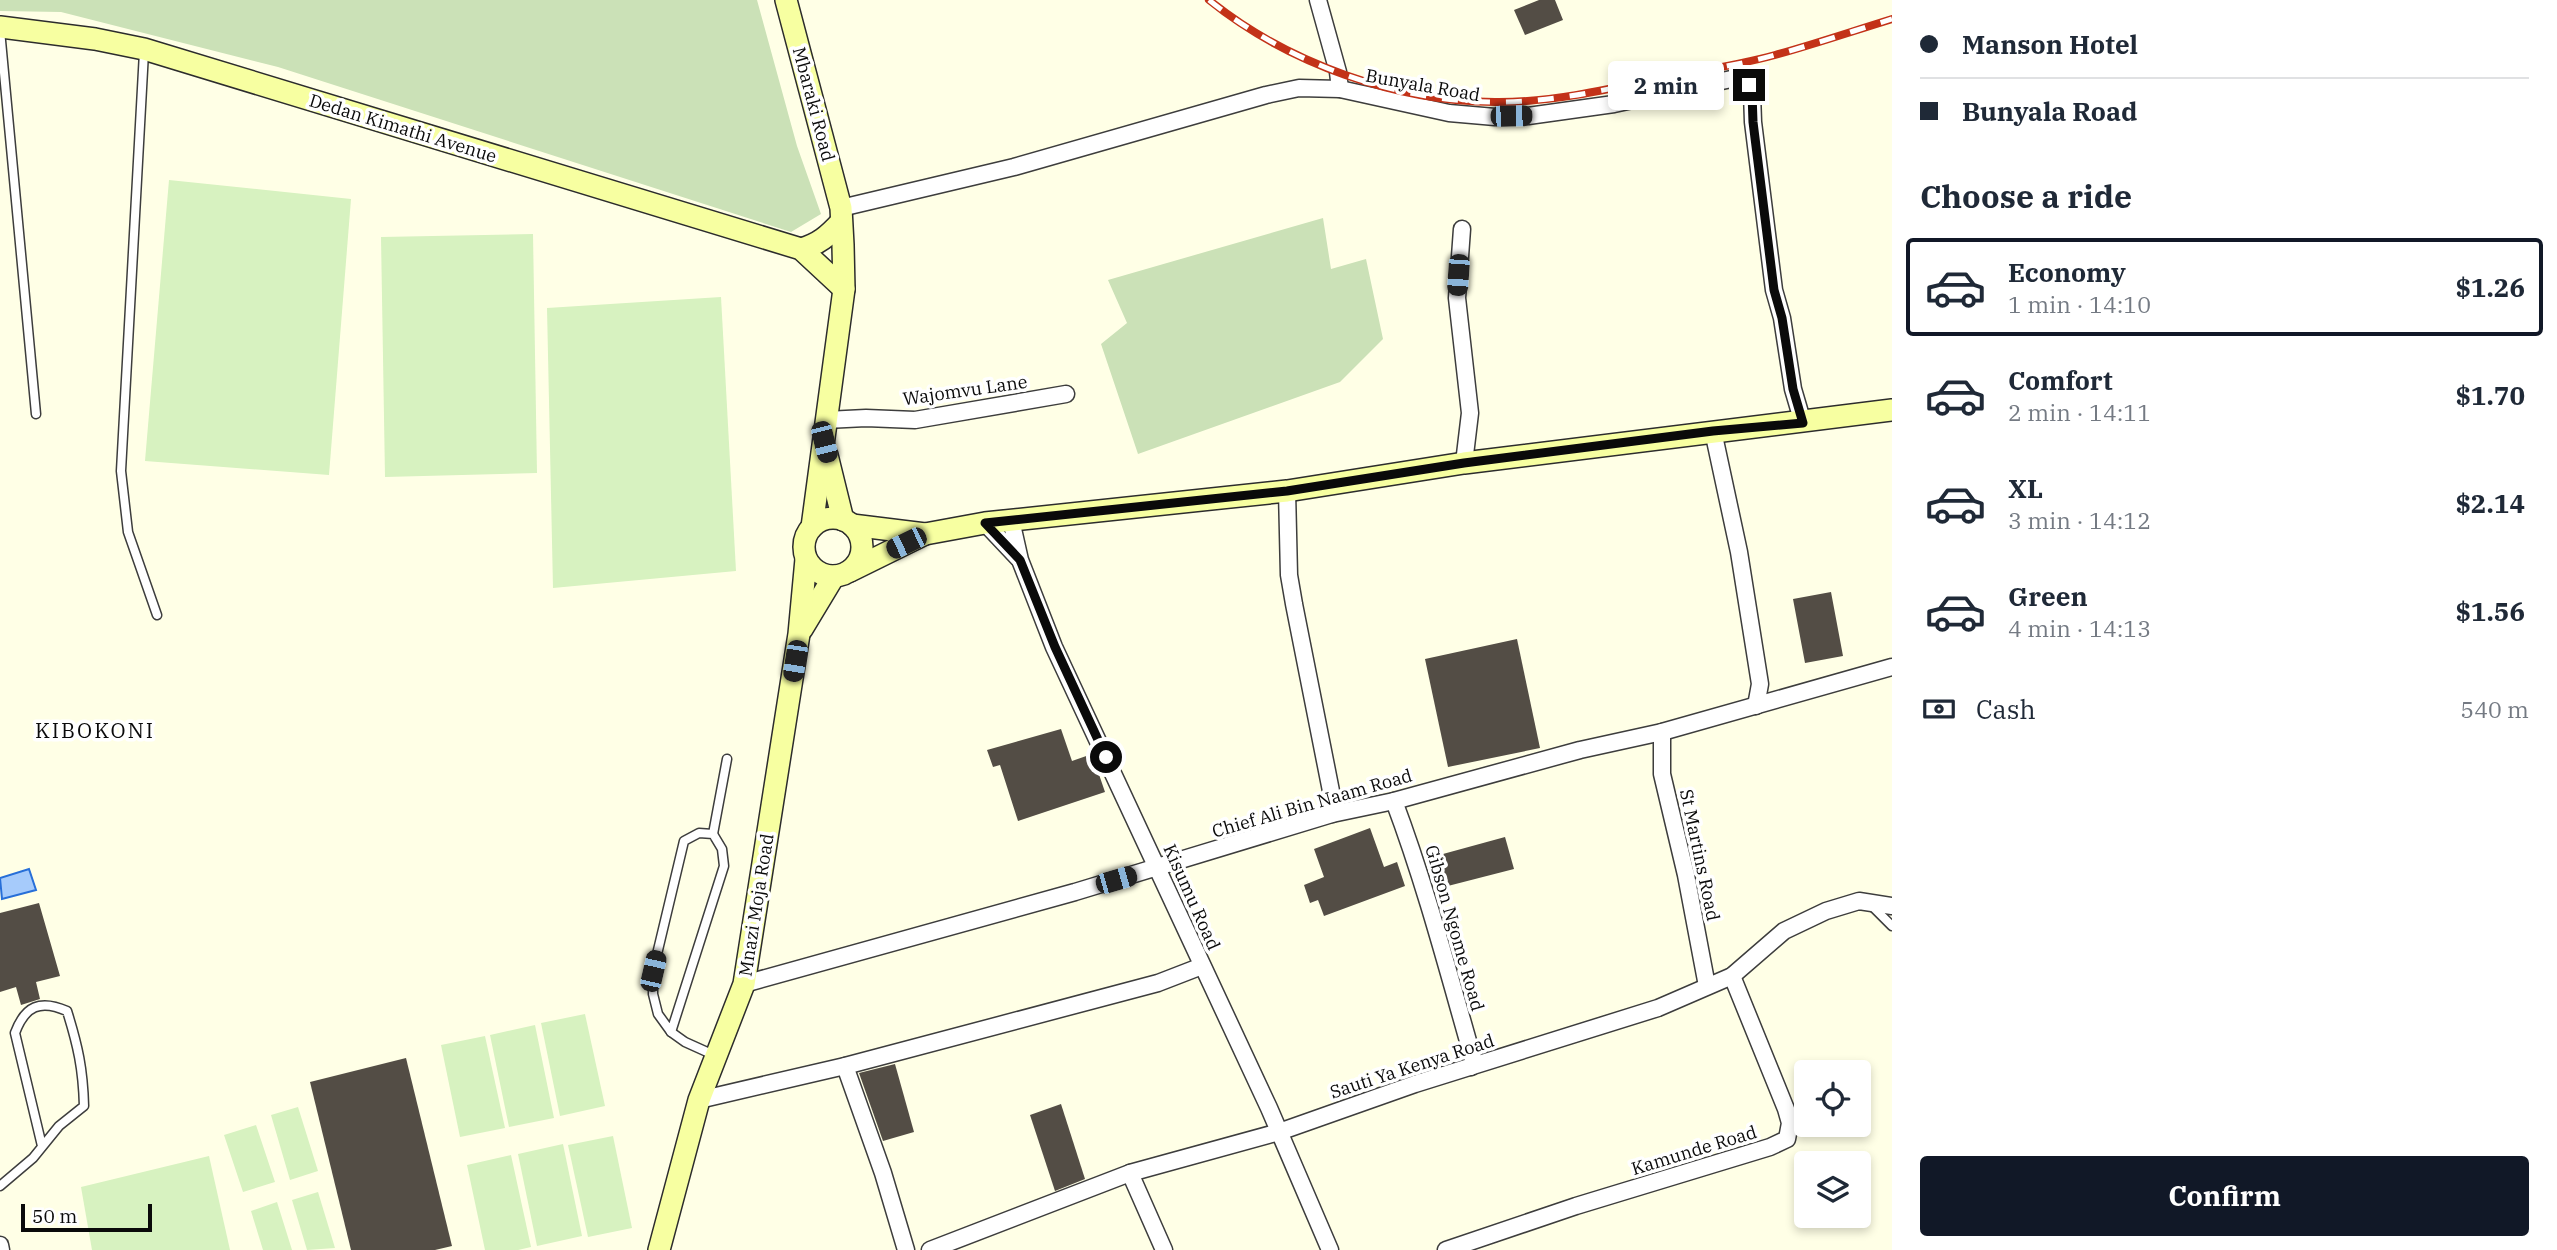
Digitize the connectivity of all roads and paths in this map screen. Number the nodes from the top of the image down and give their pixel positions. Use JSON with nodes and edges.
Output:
{"nodes":[{"id":1,"x":786,"y":0,"type":"edge"},
{"id":2,"x":1318,"y":0,"type":"edge"},
{"id":3,"x":0,"y":27,"type":"edge"},
{"id":4,"x":144,"y":49,"type":"junction"},
{"id":5,"x":1340,"y":89,"type":"junction"},
{"id":6,"x":841,"y":215,"type":"junction"},
{"id":7,"x":1462,"y":229,"type":"dead end"},
{"id":8,"x":801,"y":249,"type":"junction"},
{"id":9,"x":844,"y":289,"type":"junction"},
{"id":10,"x":1066,"y":394,"type":"dead end"},
{"id":11,"x":1886,"y":412,"type":"edge"},
{"id":12,"x":36,"y":414,"type":"dead end"},
{"id":13,"x":826,"y":420,"type":"junction"},
{"id":14,"x":1803,"y":423,"type":"junction"},
{"id":15,"x":1713,"y":431,"type":"junction"},
{"id":16,"x":824,"y":442,"type":"junction"},
{"id":17,"x":1464,"y":463,"type":"junction"},
{"id":18,"x":1287,"y":491,"type":"junction"},
{"id":19,"x":1011,"y":520,"type":"junction"},
{"id":20,"x":847,"y":523,"type":"junction"},
{"id":21,"x":985,"y":523,"type":"junction"},
{"id":22,"x":812,"y":527,"type":"junction"},
{"id":23,"x":925,"y":534,"type":"junction"},
{"id":24,"x":806,"y":559,"type":"junction"},
{"id":25,"x":1020,"y":560,"type":"junction"},
{"id":26,"x":842,"y":573,"type":"junction"},
{"id":27,"x":156,"y":615,"type":"dead end"},
{"id":28,"x":799,"y":634,"type":"junction"},
{"id":29,"x":1892,"y":667,"type":"edge"},
{"id":30,"x":1756,"y":706,"type":"junction"},
{"id":31,"x":1662,"y":732,"type":"junction"},
{"id":32,"x":727,"y":759,"type":"dead end"},
{"id":33,"x":1394,"y":801,"type":"junction"},
{"id":34,"x":1332,"y":814,"type":"junction"},
{"id":35,"x":713,"y":834,"type":"junction"},
{"id":36,"x":1158,"y":867,"type":"junction"},
{"id":37,"x":1868,"y":901,"type":"junction"},
{"id":38,"x":1892,"y":906,"type":"edge"},
{"id":39,"x":1892,"y":926,"type":"edge"},
{"id":40,"x":1202,"y":966,"type":"junction"},
{"id":41,"x":1732,"y":976,"type":"junction"},
{"id":42,"x":744,"y":984,"type":"junction"},
{"id":43,"x":1707,"y":986,"type":"junction"},
{"id":44,"x":671,"y":1032,"type":"junction"},
{"id":45,"x":716,"y":1056,"type":"junction"},
{"id":46,"x":845,"y":1066,"type":"junction"},
{"id":47,"x":1471,"y":1067,"type":"junction"},
{"id":48,"x":699,"y":1100,"type":"junction"},
{"id":49,"x":1279,"y":1132,"type":"junction"},
{"id":50,"x":42,"y":1146,"type":"junction"},
{"id":51,"x":1130,"y":1173,"type":"junction"},
{"id":52,"x":0,"y":1186,"type":"edge"},
{"id":53,"x":660,"y":1250,"type":"edge"},
{"id":54,"x":906,"y":1250,"type":"edge"},
{"id":55,"x":930,"y":1250,"type":"edge"},
{"id":56,"x":1164,"y":1250,"type":"edge"},
{"id":57,"x":1330,"y":1250,"type":"edge"},
{"id":58,"x":1446,"y":1250,"type":"edge"}],
"edges":[{"from":1,"to":6,"type":"street","name":"Mbaraki Road"},
{"from":2,"to":5,"type":"street"},
{"from":3,"to":4,"type":"street","name":"Dedan Kimathi Avenue"},
{"from":3,"to":12,"type":"lane"},
{"from":4,"to":8,"type":"street","name":"Dedan Kimathi Avenue"},
{"from":4,"to":27,"type":"lane"},
{"from":5,"to":6,"type":"street","name":"Bunyala Road"},
{"from":5,"to":14,"type":"street","name":"Bunyala Road"},
{"from":6,"to":8,"type":"street"},
{"from":6,"to":9,"type":"street"},
{"from":7,"to":17,"type":"street"},
{"from":8,"to":9,"type":"street","name":"Dedan Kimathi Avenue"},
{"from":9,"to":13,"type":"street"},
{"from":10,"to":13,"type":"street","name":"Wajomvu Lane"},
{"from":11,"to":14,"type":"street"},
{"from":13,"to":16,"type":"street"},
{"from":14,"to":15,"type":"street"},
{"from":15,"to":17,"type":"street"},
{"from":15,"to":30,"type":"street"},
{"from":16,"to":20,"type":"street"},
{"from":16,"to":22,"type":"street"},
{"from":17,"to":18,"type":"street"},
{"from":18,"to":19,"type":"street"},
{"from":18,"to":34,"type":"street"},
{"from":19,"to":21,"type":"street"},
{"from":19,"to":25,"type":"street","name":"Kisumu Road"},
{"from":20,"to":22,"type":"street"},
{"from":20,"to":23,"type":"street"},
{"from":20,"to":26,"type":"street"},
{"from":21,"to":23,"type":"street"},
{"from":21,"to":25,"type":"street","name":"Kisumu Road"},
{"from":22,"to":24,"type":"street"},
{"from":23,"to":26,"type":"street"},
{"from":24,"to":26,"type":"street"},
{"from":24,"to":28,"type":"street","name":"Mnazi Moja Road"},
{"from":25,"to":36,"type":"street","name":"Kisumu Road"},
{"from":26,"to":28,"type":"street"},
{"from":28,"to":42,"type":"street","name":"Mnazi Moja Road"},
{"from":29,"to":30,"type":"street","name":"Chief Ali Bin Naam Road"},
{"from":30,"to":31,"type":"street","name":"Chief Ali Bin Naam Road"},
{"from":31,"to":33,"type":"street","name":"Chief Ali Bin Naam Road"},
{"from":31,"to":43,"type":"street","name":"St Martins Road"},
{"from":32,"to":35,"type":"lane"},
{"from":33,"to":34,"type":"street","name":"Chief Ali Bin Naam Road"},
{"from":33,"to":47,"type":"street","name":"Gibson Ngome Road"},
{"from":34,"to":36,"type":"street","name":"Chief Ali Bin Naam Road"},
{"from":35,"to":44,"type":"lane"},
{"from":35,"to":44,"type":"lane"},
{"from":36,"to":40,"type":"street","name":"Kisumu Road"},
{"from":36,"to":42,"type":"street","name":"Chief Ali Bin Naam Road"},
{"from":37,"to":38,"type":"street","name":"Sauti Ya Kenya Road"},
{"from":37,"to":39,"type":"lane"},
{"from":37,"to":41,"type":"street","name":"Sauti Ya Kenya Road"},
{"from":40,"to":46,"type":"street"},
{"from":40,"to":49,"type":"street","name":"Kisumu Road"},
{"from":41,"to":43,"type":"street","name":"Sauti Ya Kenya Road"},
{"from":41,"to":58,"type":"street","name":"Kamunde Road"},
{"from":42,"to":45,"type":"street","name":"Mnazi Moja Road"},
{"from":43,"to":47,"type":"street","name":"Sauti Ya Kenya Road"},
{"from":44,"to":45,"type":"lane"},
{"from":45,"to":48,"type":"street","name":"Mnazi Moja Road"},
{"from":46,"to":48,"type":"street"},
{"from":46,"to":54,"type":"street"},
{"from":47,"to":49,"type":"street","name":"Sauti Ya Kenya Road"},
{"from":48,"to":53,"type":"street","name":"Mnazi Moja Road"},
{"from":49,"to":51,"type":"street","name":"Sauti Ya Kenya Road"},
{"from":49,"to":57,"type":"street","name":"Kisumu Road"},
{"from":50,"to":50,"type":"lane"},
{"from":50,"to":52,"type":"lane"},
{"from":51,"to":55,"type":"street","name":"Sauti Ya Kenya Road"},
{"from":51,"to":56,"type":"street"}]}
